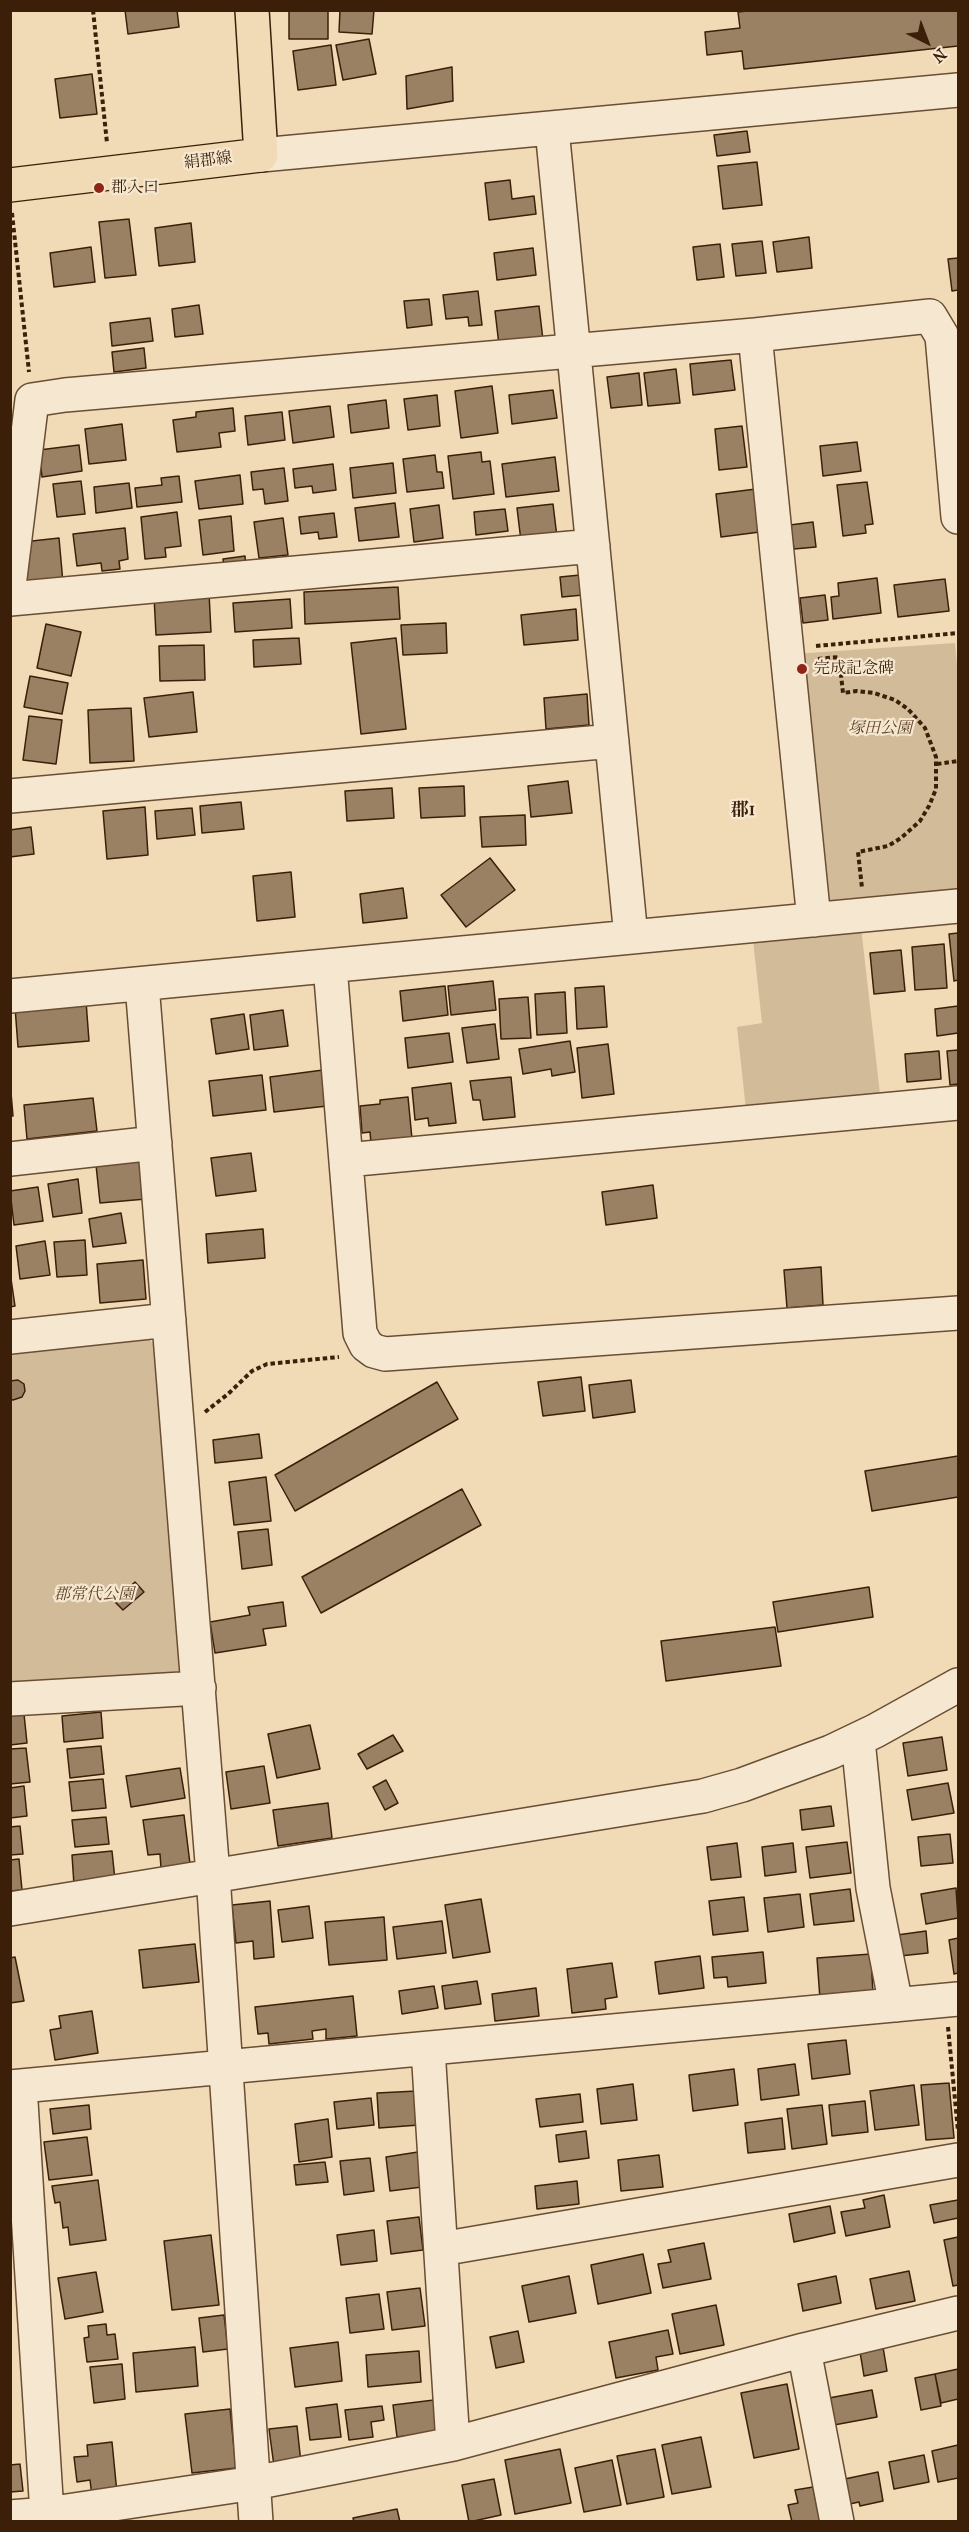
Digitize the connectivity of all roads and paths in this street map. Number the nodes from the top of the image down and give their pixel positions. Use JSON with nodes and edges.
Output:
{"nodes":[{"id":1,"x":93,"y":10,"type":"edge"},
{"id":2,"x":252,"y":10,"type":"edge"},
{"id":3,"x":958,"y":90,"type":"edge"},
{"id":4,"x":552,"y":129,"type":"junction"},
{"id":5,"x":107,"y":143,"type":"dead end"},
{"id":6,"x":261,"y":155,"type":"junction"},
{"id":7,"x":11,"y":198,"type":"edge"},
{"id":8,"x":755,"y":335,"type":"junction"},
{"id":9,"x":574,"y":352,"type":"junction"},
{"id":10,"x":32,"y":400,"type":"junction"},
{"id":11,"x":958,"y":517,"type":"edge"},
{"id":12,"x":593,"y":546,"type":"junction"},
{"id":13,"x":10,"y":578,"type":"edge"},
{"id":14,"x":10,"y":599,"type":"edge"},
{"id":15,"x":958,"y":633,"type":"edge"},
{"id":16,"x":786,"y":655,"type":"junction"},
{"id":17,"x":612,"y":741,"type":"junction"},
{"id":18,"x":958,"y":761,"type":"edge"},
{"id":19,"x":937,"y":764,"type":"junction"},
{"id":20,"x":10,"y":796,"type":"edge"},
{"id":21,"x":958,"y":906,"type":"edge"},
{"id":22,"x":864,"y":915,"type":"junction"},
{"id":23,"x":814,"y":920,"type":"junction"},
{"id":24,"x":631,"y":938,"type":"junction"},
{"id":25,"x":330,"y":966,"type":"junction"},
{"id":26,"x":142,"y":984,"type":"junction"},
{"id":27,"x":10,"y":996,"type":"edge"},
{"id":28,"x":958,"y":1103,"type":"edge"},
{"id":29,"x":155,"y":1143,"type":"junction"},
{"id":30,"x":10,"y":1159,"type":"edge"},
{"id":31,"x":346,"y":1160,"type":"junction"},
{"id":32,"x":958,"y":1313,"type":"edge"},
{"id":33,"x":169,"y":1320,"type":"junction"},
{"id":34,"x":10,"y":1336,"type":"edge"},
{"id":35,"x":385,"y":1354,"type":"junction"},
{"id":36,"x":178,"y":1432,"type":"junction"},
{"id":37,"x":958,"y":1685,"type":"edge"},
{"id":38,"x":199,"y":1688,"type":"junction"},
{"id":39,"x":10,"y":1699,"type":"edge"},
{"id":40,"x":858,"y":1740,"type":"junction"},
{"id":41,"x":213,"y":1875,"type":"junction"},
{"id":42,"x":10,"y":1910,"type":"edge"},
{"id":43,"x":952,"y":1999,"type":"edge"},
{"id":44,"x":896,"y":2005,"type":"junction"},
{"id":45,"x":428,"y":2049,"type":"junction"},
{"id":46,"x":226,"y":2068,"type":"junction"},
{"id":47,"x":15,"y":2087,"type":"edge"},
{"id":48,"x":958,"y":2134,"type":"edge"},
{"id":49,"x":958,"y":2160,"type":"edge"},
{"id":50,"x":441,"y":2249,"type":"junction"},
{"id":51,"x":958,"y":2313,"type":"edge"},
{"id":52,"x":804,"y":2350,"type":"junction"},
{"id":53,"x":453,"y":2444,"type":"junction"},
{"id":54,"x":254,"y":2483,"type":"junction"},
{"id":55,"x":47,"y":2514,"type":"junction"},
{"id":56,"x":10,"y":2517,"type":"edge"},
{"id":57,"x":256,"y":2522,"type":"edge"},
{"id":58,"x":837,"y":2522,"type":"edge"}],
"edges":[{"from":1,"to":5,"type":"path"},
{"from":2,"to":6,"type":"main road"},
{"from":3,"to":4,"type":"street"},
{"from":4,"to":6,"type":"street"},
{"from":4,"to":9,"type":"street"},
{"from":6,"to":7,"type":"main road","name":"絹郡線"},
{"from":7,"to":10,"type":"path"},
{"from":8,"to":9,"type":"street"},
{"from":8,"to":11,"type":"street"},
{"from":8,"to":16,"type":"street"},
{"from":9,"to":10,"type":"street"},
{"from":9,"to":12,"type":"street"},
{"from":10,"to":13,"type":"street"},
{"from":12,"to":14,"type":"street"},
{"from":12,"to":17,"type":"street"},
{"from":15,"to":16,"type":"path"},
{"from":16,"to":19,"type":"path"},
{"from":16,"to":23,"type":"street"},
{"from":17,"to":20,"type":"street"},
{"from":17,"to":24,"type":"street"},
{"from":18,"to":19,"type":"path"},
{"from":19,"to":22,"type":"path"},
{"from":21,"to":22,"type":"street"},
{"from":22,"to":23,"type":"street"},
{"from":23,"to":24,"type":"street"},
{"from":24,"to":25,"type":"street"},
{"from":25,"to":26,"type":"street"},
{"from":25,"to":31,"type":"street"},
{"from":26,"to":27,"type":"street"},
{"from":26,"to":29,"type":"street"},
{"from":28,"to":31,"type":"street"},
{"from":29,"to":30,"type":"street"},
{"from":29,"to":33,"type":"street"},
{"from":31,"to":35,"type":"street"},
{"from":32,"to":35,"type":"street"},
{"from":33,"to":34,"type":"street"},
{"from":33,"to":36,"type":"street"},
{"from":35,"to":36,"type":"path"},
{"from":36,"to":38,"type":"street"},
{"from":37,"to":40,"type":"street"},
{"from":38,"to":39,"type":"street"},
{"from":38,"to":41,"type":"street"},
{"from":40,"to":41,"type":"street"},
{"from":40,"to":44,"type":"street"},
{"from":41,"to":42,"type":"street"},
{"from":41,"to":46,"type":"street"},
{"from":43,"to":44,"type":"street"},
{"from":43,"to":48,"type":"path"},
{"from":44,"to":45,"type":"street"},
{"from":45,"to":46,"type":"street"},
{"from":45,"to":50,"type":"street"},
{"from":46,"to":47,"type":"street"},
{"from":46,"to":54,"type":"street"},
{"from":47,"to":55,"type":"street"},
{"from":49,"to":50,"type":"street"},
{"from":50,"to":53,"type":"street"},
{"from":51,"to":52,"type":"street"},
{"from":52,"to":53,"type":"street"},
{"from":52,"to":58,"type":"street"},
{"from":53,"to":54,"type":"street"},
{"from":54,"to":55,"type":"street"},
{"from":54,"to":57,"type":"street"},
{"from":55,"to":56,"type":"street"}]}
